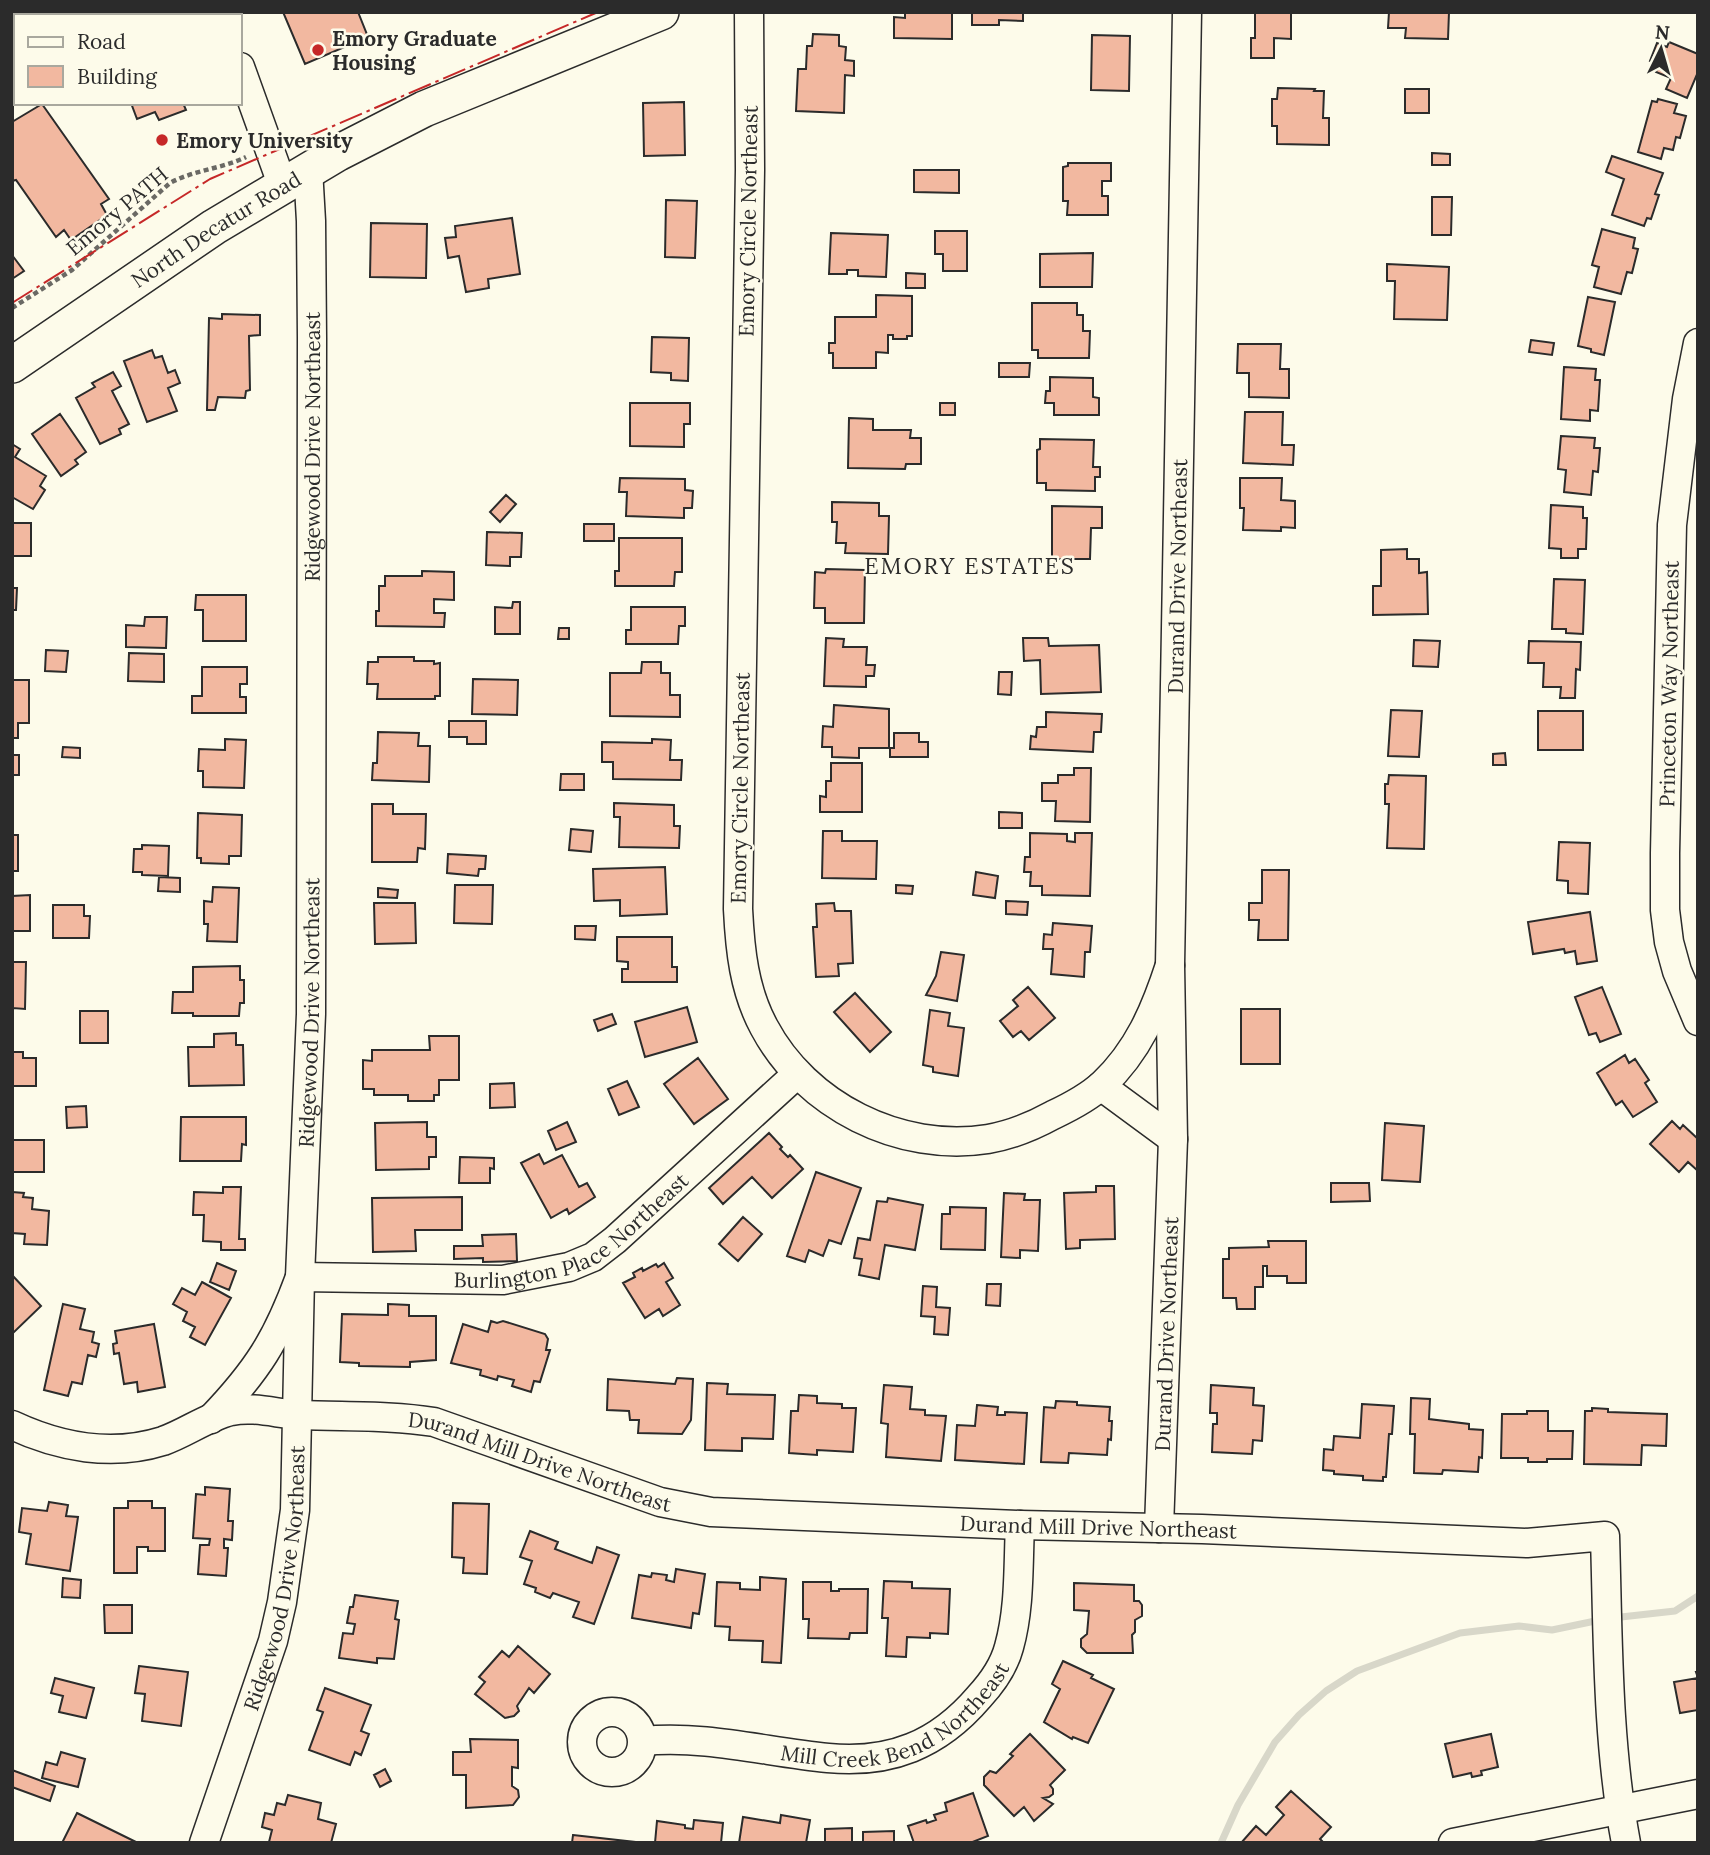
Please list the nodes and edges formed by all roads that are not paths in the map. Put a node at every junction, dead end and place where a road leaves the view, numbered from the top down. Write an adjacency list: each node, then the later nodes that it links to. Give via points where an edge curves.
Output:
1 (661, 12): 5 (main road, North Decatur Road, via 424,109)
2 (749, 12): 10 (street, Emory Circle Northeast, via 739,937 755,1006)
3 (1186, 12): 8 (street, Durand Drive Northeast)
4 (242, 71): 5 (street, Ridgewood Drive Northeast)
5 (295, 176): 7 (main road, North Decatur Road); 13 (street, Ridgewood Drive Northeast, via 312,221 313,351 311,1014)
6 (1698, 343): 9 (street, Princeton Way Northeast, via 1672,525 1665,910 1677,971)
7 (12, 365)
8 (1170, 965): 11 (street, Emory Circle Northeast, via 1145,1031); 12 (street, Durand Drive Northeast)
9 (1698, 1021)
10 (797, 1074): 11 (street, Emory Circle Northeast, via 860,1119 905,1135 947,1140 989,1139 1026,1128 1069,1108); 13 (street, Burlington Place Northeast, via 615,1240 593,1257 569,1267 489,1280)
11 (1101, 1086): 12 (street)
12 (1173, 1139): 18 (street, Durand Drive Northeast)
13 (300, 1277): 14 (street, Ridgewood Drive Northeast); 15 (street, via 270,1346)
14 (297, 1415): 15 (street, Durand Mill Drive Northeast, via 249,1409); 17 (street, Durand Mill Drive Northeast, via 434,1422 660,1502 711,1512); 22 (street, Ridgewood Drive Northeast, via 295,1510 279,1615)
15 (211, 1419): 16 (street, via 162,1441 95,1449 55,1442)
16 (12, 1425)
17 (1020, 1525): 18 (street, Durand Mill Drive Northeast); 19 (street, Mill Creek Bend Northeast, via 1016,1608 1008,1650 994,1679 944,1732 908,1750 869,1759 826,1758 682,1738)
18 (1160, 1528): 21 (street, Durand Mill Drive Northeast, via 1527,1543 1605,1536 1611,1738)
19 (643, 1741)
20 (1698, 1794): 21 (street)
21 (1620, 1810): 23 (street); 24 (street, Durand Mill Drive Northeast)
22 (204, 1843)
23 (1453, 1843)
24 (1626, 1843)

